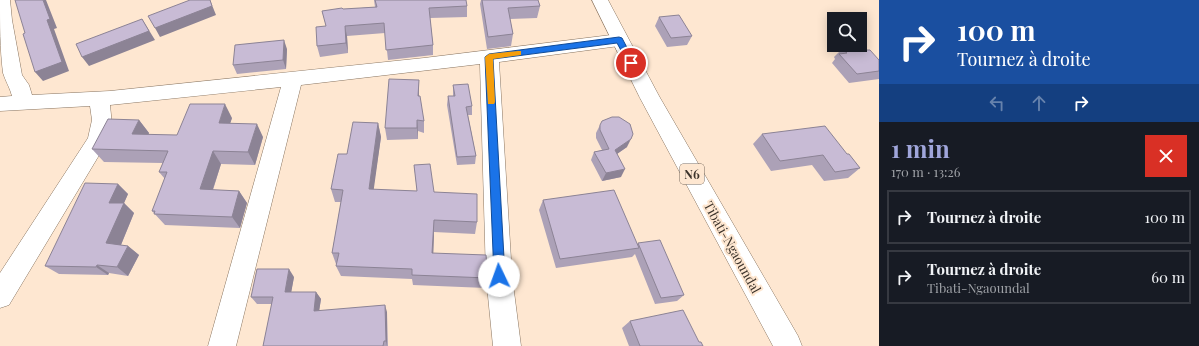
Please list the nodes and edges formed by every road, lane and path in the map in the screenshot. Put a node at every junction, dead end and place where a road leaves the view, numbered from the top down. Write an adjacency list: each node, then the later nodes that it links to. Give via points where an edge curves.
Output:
1 (2, 0): 7 (main road, via 13,75)
2 (600, 0): 3 (main road, Tibati-Ngaoundal / N6)
3 (619, 40): 4 (main road); 12 (main road, Tibati-Ngaoundal / N6)
4 (489, 57): 5 (main road); 11 (main road, via 499,276)
5 (293, 79): 6 (main road); 10 (main road)
6 (98, 99): 7 (main road); 9 (main road, via 103,127 97,141)
7 (24, 102): 8 (main road)
8 (0, 104)
9 (0, 296)
10 (222, 346)
11 (507, 346)
12 (788, 346)

